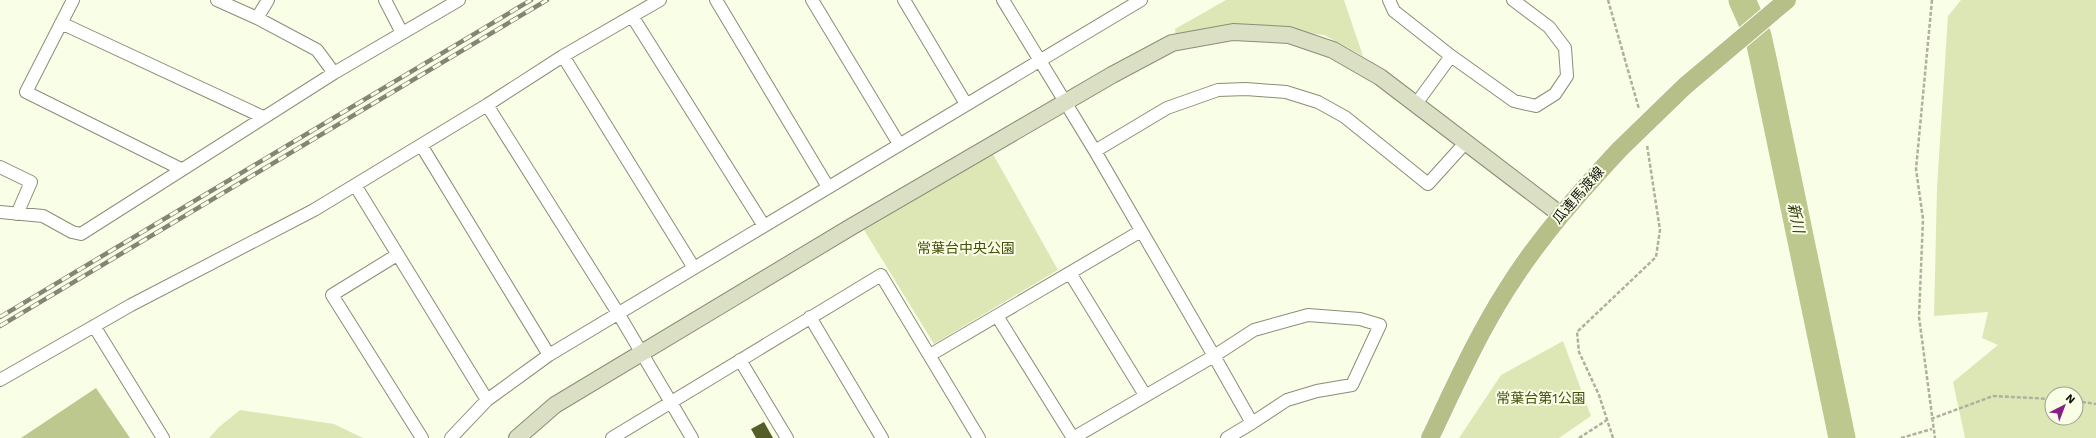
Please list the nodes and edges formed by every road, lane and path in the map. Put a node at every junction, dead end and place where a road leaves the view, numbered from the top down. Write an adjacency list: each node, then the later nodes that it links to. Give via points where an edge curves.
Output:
1 (73, 0): 19 (street)
2 (216, 0): 18 (street)
3 (268, 0): 18 (street)
4 (385, 0): 20 (street)
5 (459, 0): 20 (street)
6 (660, 0): 17 (street)
7 (716, 0): 39 (street)
8 (812, 0): 33 (street)
9 (904, 0): 26 (street)
10 (1003, 0): 23 (street)
11 (1141, 0): 23 (street)
12 (1389, 0): 22 (street, via 1394,10)
13 (1513, 0): 22 (street, via 1549,27 1565,48 1567,76 1555,94 1536,106 1514,101)
14 (1608, 0): 29 (path)
15 (1787, 0): 42 (main road, 瓜連馬渡線, bridge, via 1695,77 1620,149)
16 (1932, 0): 64 (path, via 1916,169 1923,219 1919,317)
17 (632, 16): 21 (street); 43 (street)
18 (257, 18): 24 (street, via 316,50)
19 (61, 23): 30 (street); 37 (street, via 26,92)
20 (402, 33): 24 (street)
21 (563, 56): 28 (street); 46 (street)
22 (1451, 56): 27 (street)
23 (1040, 60): 25 (street); 26 (street)
24 (334, 73): 30 (street)
25 (1066, 103): 27 (street, via 1172,43 1233,32 1289,35 1333,50 1380,77); 35 (street); 52 (street, via 851,227)
26 (966, 104): 33 (street)
27 (1416, 104): 31 (street)
28 (487, 105): 34 (street); 48 (street)
29 (1640, 112)
30 (263, 117): 37 (street)
31 (1466, 142): 35 (street, via 1428,184 1345,117 1318,102 1286,92 1246,89 1218,90 1173,106); 42 (street)
32 (1647, 143): 65 (path, via 1660,230 1656,257 1577,332 1579,352 1599,395)
33 (899, 144): 39 (street)
34 (421, 145): 38 (street); 53 (street)
35 (1095, 151): 44 (street)
36 (0, 167): 41 (street, via 31,182)
37 (181, 169): 41 (street, via 81,234 72,232 43,216)
38 (355, 185): 45 (street); 51 (street, via 314,210)
39 (828, 187): 43 (street)
40 (0, 212): 41 (street)
41 (17, 214)
42 (1561, 214): 79 (main road, 瓜連馬渡線, via 1506,289)
43 (764, 226): 46 (street)
44 (1141, 231): 47 (street); 55 (street)
45 (397, 255): 60 (street); 69 (street, via 332,295)
46 (694, 268): 48 (street)
47 (1070, 272): 49 (street); 58 (street)
48 (618, 313): 52 (street); 53 (street)
49 (997, 316): 54 (street); 77 (street)
50 (810, 317): 54 (street, via 881,275); 56 (street); 75 (street)
51 (94, 326): 57 (street); 68 (street)
52 (641, 353): 61 (street); 71 (street, via 555,405)
53 (548, 355): 60 (street)
54 (930, 355): 76 (street)
55 (1214, 356): 58 (street); 66 (street); 66 (street, via 1254,330 1308,315 1360,319 1380,325 1352,385 1286,400)
56 (740, 360): 61 (street); 74 (street)
57 (0, 380)
58 (1145, 395): 77 (street)
59 (2044, 399): 64 (path, via 1993,396)
60 (487, 400): 70 (street)
61 (670, 402): 72 (street); 73 (street)
62 (2084, 402): 63 (path)
63 (2096, 404)
64 (1931, 419): 67 (path)
65 (1607, 420): 80 (path); 81 (path)
66 (1252, 423): 78 (street)
67 (1932, 429): 82 (path); 83 (path)
68 (163, 438)
69 (422, 438)
70 (452, 438)
71 (517, 438)
72 (612, 438)
73 (692, 438)
74 (787, 438)
75 (882, 438)
76 (979, 438)
77 (1073, 438)
78 (1227, 438)
79 (1430, 438)
80 (1579, 438)
81 (1613, 438)
82 (1901, 438)
83 (1935, 438)

